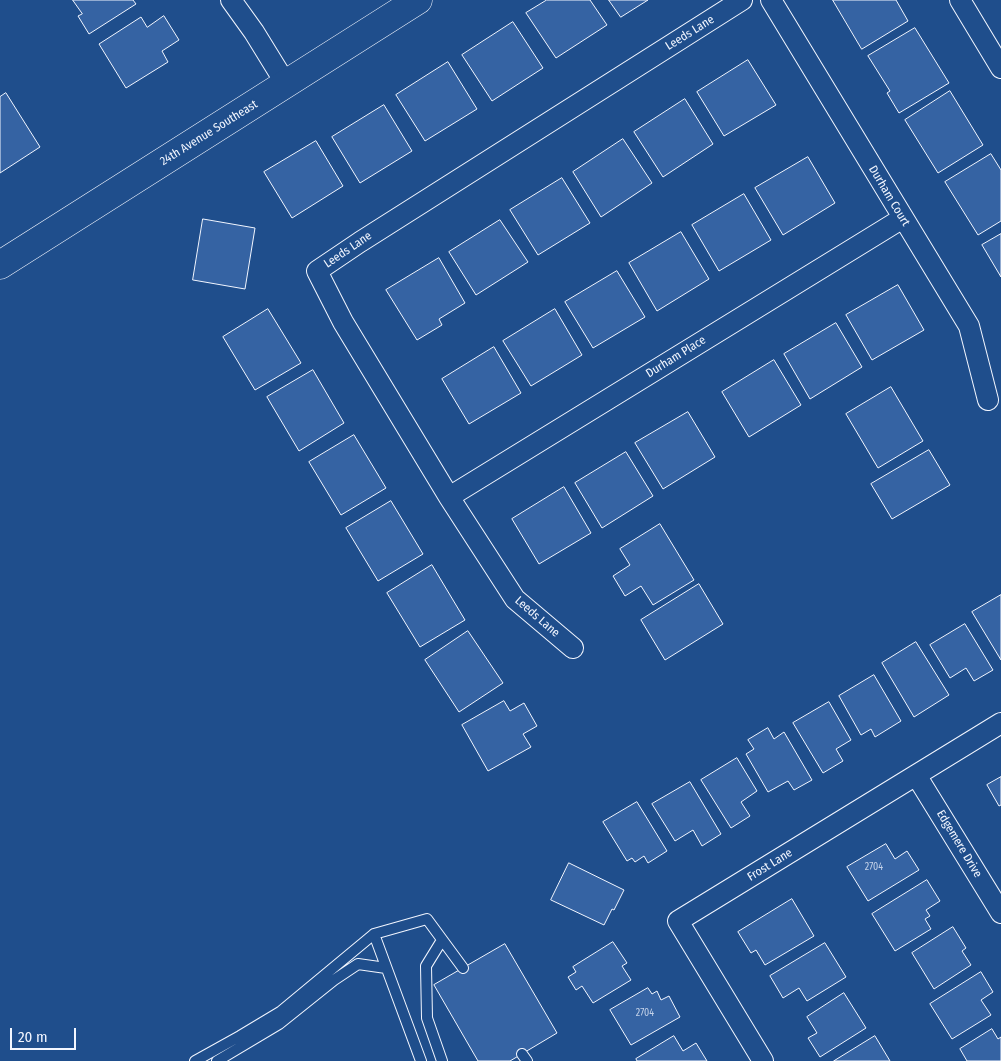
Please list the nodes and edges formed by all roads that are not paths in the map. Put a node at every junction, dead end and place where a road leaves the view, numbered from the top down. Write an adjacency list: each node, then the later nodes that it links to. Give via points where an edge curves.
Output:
1 (231, 0): 7 (street)
2 (418, 0): 7 (street, 24th Avenue Southeast)
3 (742, 0): 11 (street, Leeds Lane, via 317,271 343,322)
4 (771, 0): 8 (street, Durham Court)
5 (960, 0): 6 (street)
6 (1001, 68)
7 (286, 84): 9 (street, 24th Avenue Southeast)
8 (903, 218): 10 (street, Durham Court, via 969,326); 11 (street, Durham Place)
9 (2, 260)
10 (988, 400)
11 (449, 497): 12 (street, Leeds Lane, via 515,599)
12 (573, 648)
13 (1001, 723): 14 (street, Frost Lane)
14 (916, 774): 15 (street, Edgemere Drive); 24 (street, Frost Lane, via 678,921)
15 (1001, 914)
16 (374, 934): 17 (lane, via 427,919); 18 (lane); 20 (lane, via 280,1012)
17 (442, 940): 19 (lane); 23 (lane, via 426,966 426,1018)
18 (386, 968): 21 (lane, via 358,964 279,1024); 22 (lane)
19 (463, 968)
20 (195, 1061)
21 (217, 1061)
22 (422, 1061)
23 (442, 1061)
24 (763, 1061)

